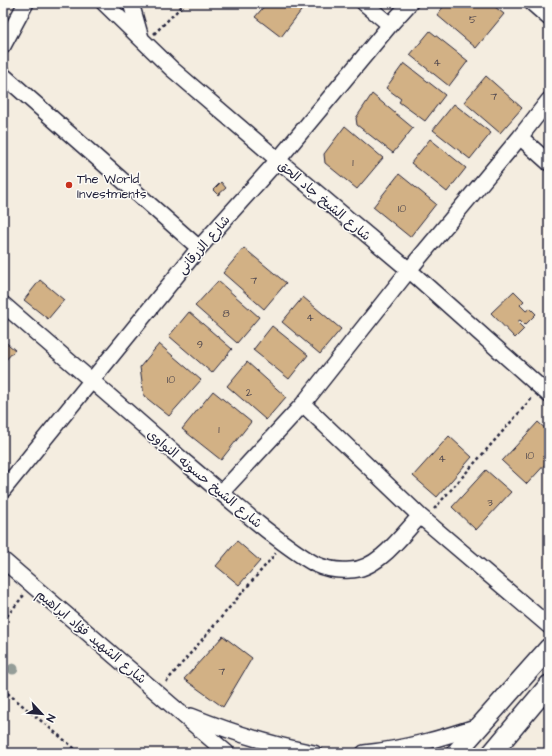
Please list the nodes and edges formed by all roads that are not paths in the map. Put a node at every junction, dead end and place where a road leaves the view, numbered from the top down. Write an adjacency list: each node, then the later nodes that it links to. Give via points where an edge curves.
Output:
1 (26, 3): 10 (street)
2 (104, 3): 9 (street, شارع الشيخ جاد الحق)
3 (131, 3): 9 (street)
4 (364, 3): 8 (street)
5 (410, 3): 8 (street, شارع الزرقانى)
6 (532, 3): 7 (street)
7 (549, 18)
8 (390, 25): 14 (street, شارع الزرقانى)
9 (143, 40): 14 (street, شارع الشيخ جاد الحق, via 172,69)
10 (3, 46)
11 (3, 75): 16 (street)
12 (549, 100): 13 (street)
13 (520, 138): 15 (street); 17 (street)
14 (278, 160): 16 (street, شارع الزرقانى); 17 (street, شارع الشيخ جاد الحق)
15 (549, 162)
16 (199, 248): 19 (street, شارع الزرقانى)
17 (409, 270): 20 (street, شارع الشيخ جاد الحق); 21 (street)
18 (3, 304): 19 (street, شارع الشيخ حسونه النواوى)
19 (92, 380): 22 (street, شارع الزرقانى); 23 (street, شارع الشيخ حسونه النواوى)
20 (545, 392)
21 (303, 404): 23 (street); 24 (street)
22 (3, 490)
23 (221, 493): 24 (street, شارع الشيخ حسونه النواوى, via 284,544 323,568 352,570 364,567 379,558)
24 (422, 518): 26 (street)
25 (3, 560): 29 (street, شارع الشهيد فؤاد ابراهيم)
26 (549, 626)
27 (549, 648): 30 (street)
28 (549, 685): 35 (street)
29 (180, 712): 31 (street, شارع الشهيد فؤاد ابراهيم); 32 (street, شارع الشهيد فؤاد ابراهيم, via 255,740)
30 (481, 725): 33 (street, via 408,747); 34 (street)
31 (227, 753)
32 (314, 753)
33 (364, 753)
34 (456, 753)
35 (492, 753)

